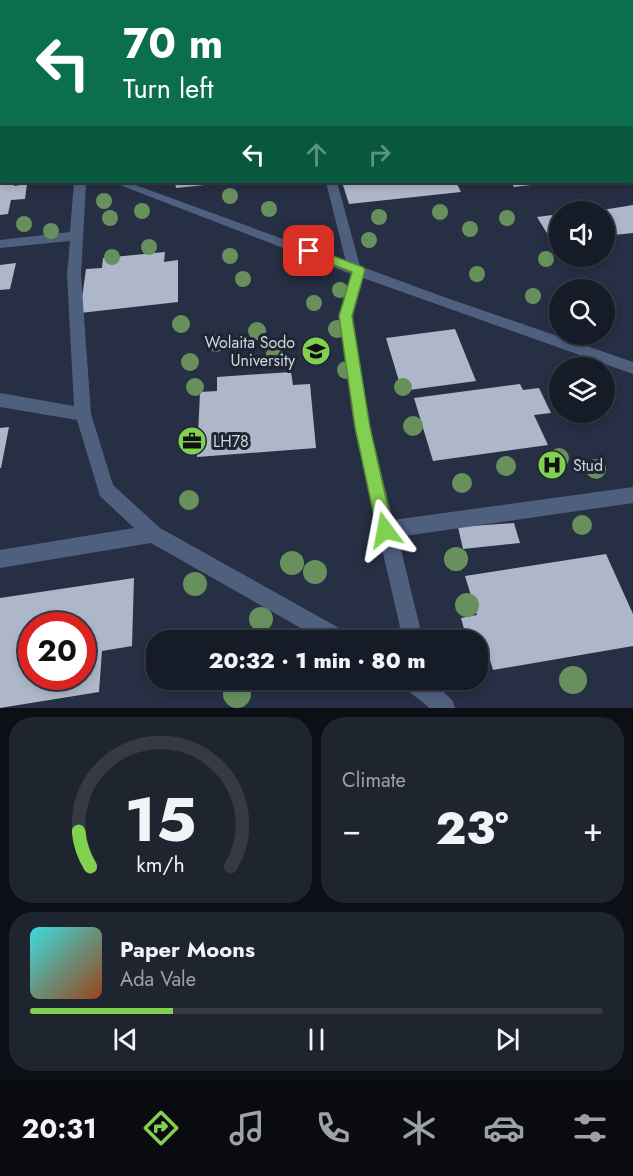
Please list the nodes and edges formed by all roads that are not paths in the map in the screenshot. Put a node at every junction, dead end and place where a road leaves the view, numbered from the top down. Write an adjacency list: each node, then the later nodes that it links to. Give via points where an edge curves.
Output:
1 (80, 183): 4 (lane)
2 (121, 183): 6 (lane)
3 (332, 183): 6 (lane)
4 (76, 236): 5 (lane); 9 (lane, via 74,275)
5 (0, 244)
6 (356, 269): 7 (lane); 11 (lane, via 346,316 362,427)
7 (633, 368)
8 (0, 400): 9 (lane)
9 (82, 414): 12 (lane, via 106,490)
10 (633, 495): 11 (lane)
11 (385, 530): 15 (lane)
12 (153, 534): 13 (lane); 14 (lane)
13 (0, 559)
14 (323, 630)
15 (410, 630)
16 (427, 690): 17 (lane)
17 (444, 708)

